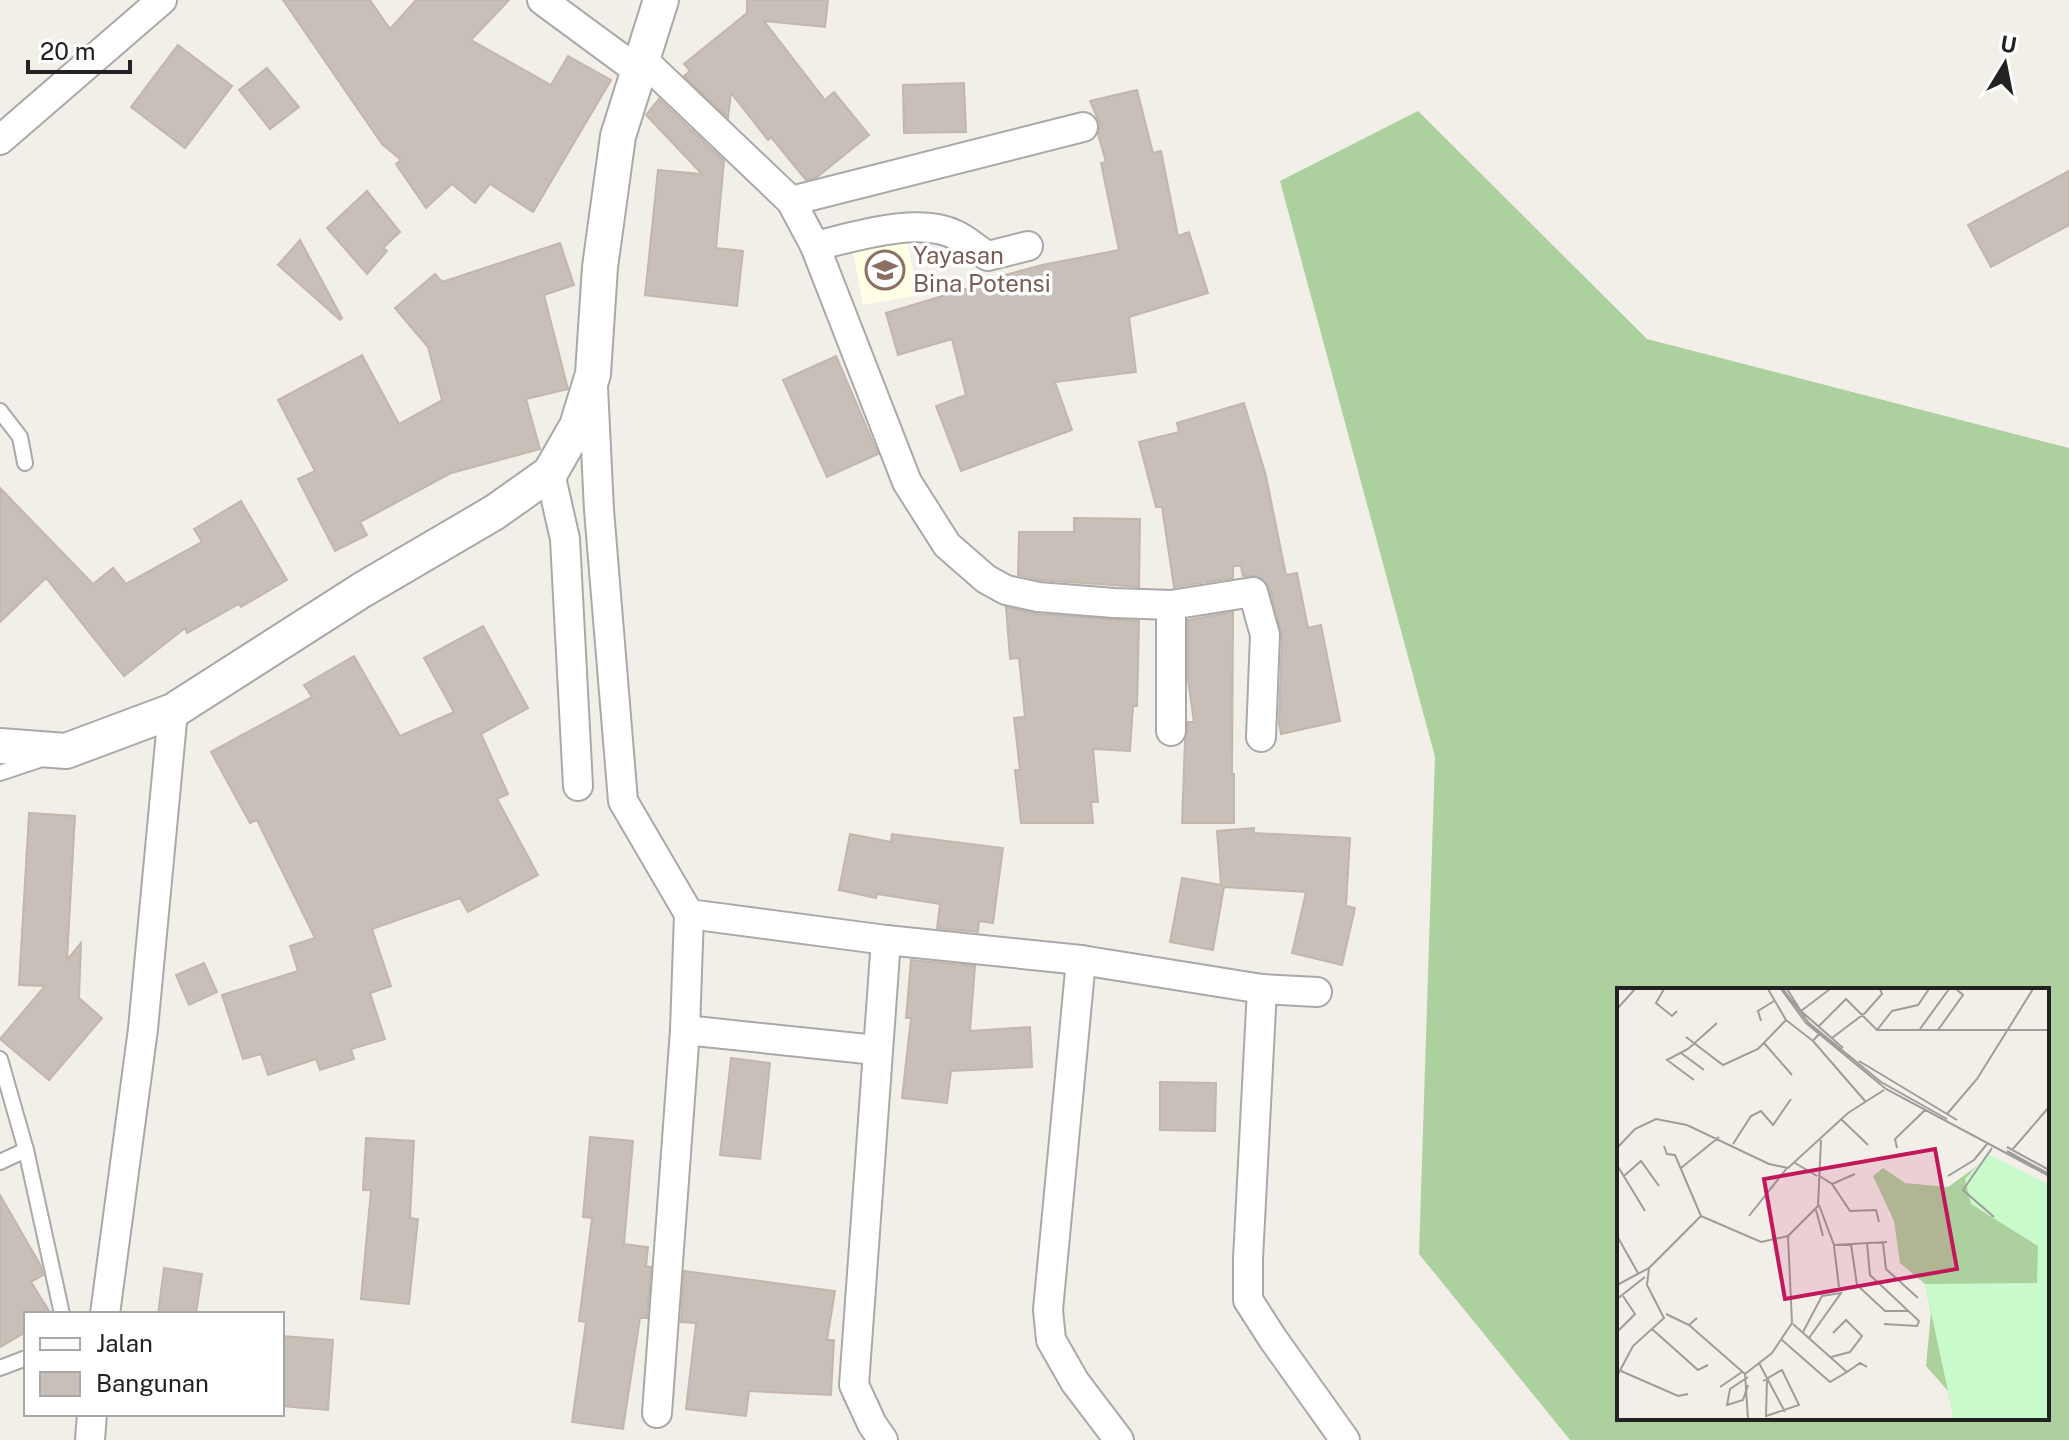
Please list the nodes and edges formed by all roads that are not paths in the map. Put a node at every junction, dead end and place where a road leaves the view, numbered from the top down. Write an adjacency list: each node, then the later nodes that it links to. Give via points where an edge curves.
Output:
1 (162, 0): 5 (street)
2 (542, 0): 4 (street)
3 (661, 0): 4 (street)
4 (639, 64): 7 (street); 10 (street, via 618,136 600,267)
5 (4, 127)
6 (1083, 127): 7 (street)
7 (791, 201): 8 (street)
8 (815, 246): 9 (street, via 898,229 956,234 988,256); 14 (street, via 907,482 947,545 1006,590 1038,597)
9 (1028, 246)
10 (593, 374): 13 (street, via 577,426); 22 (street, via 623,801)
11 (0, 411): 12 (lane, via 20,437)
12 (25, 463)
13 (550, 473): 15 (street); 21 (street, via 565,539)
14 (1171, 605): 16 (street); 17 (street, via 1255,593 1265,635)
15 (173, 711): 19 (street); 33 (street, via 143,1029)
16 (1171, 731)
17 (1261, 737)
18 (0, 746): 19 (street)
19 (66, 751): 20 (lane)
20 (0, 773)
21 (578, 786)
22 (689, 914): 23 (street); 27 (street)
23 (886, 940): 24 (street); 28 (street)
24 (1081, 960): 25 (street); 40 (street, via 1048,1310 1051,1340)
25 (1262, 989): 26 (street); 41 (street, via 1248,1300)
26 (1317, 992)
27 (685, 1030): 28 (street); 36 (street)
28 (876, 1050): 39 (street, via 854,1385)
29 (0, 1059): 30 (lane)
30 (26, 1150): 31 (lane); 32 (lane)
31 (0, 1162)
32 (62, 1312)
33 (105, 1312)
34 (24, 1359): 35 (lane)
35 (0, 1368)
36 (657, 1413)
37 (92, 1416): 38 (street)
38 (90, 1440)
39 (883, 1440)
40 (1119, 1440)
41 (1345, 1440)

